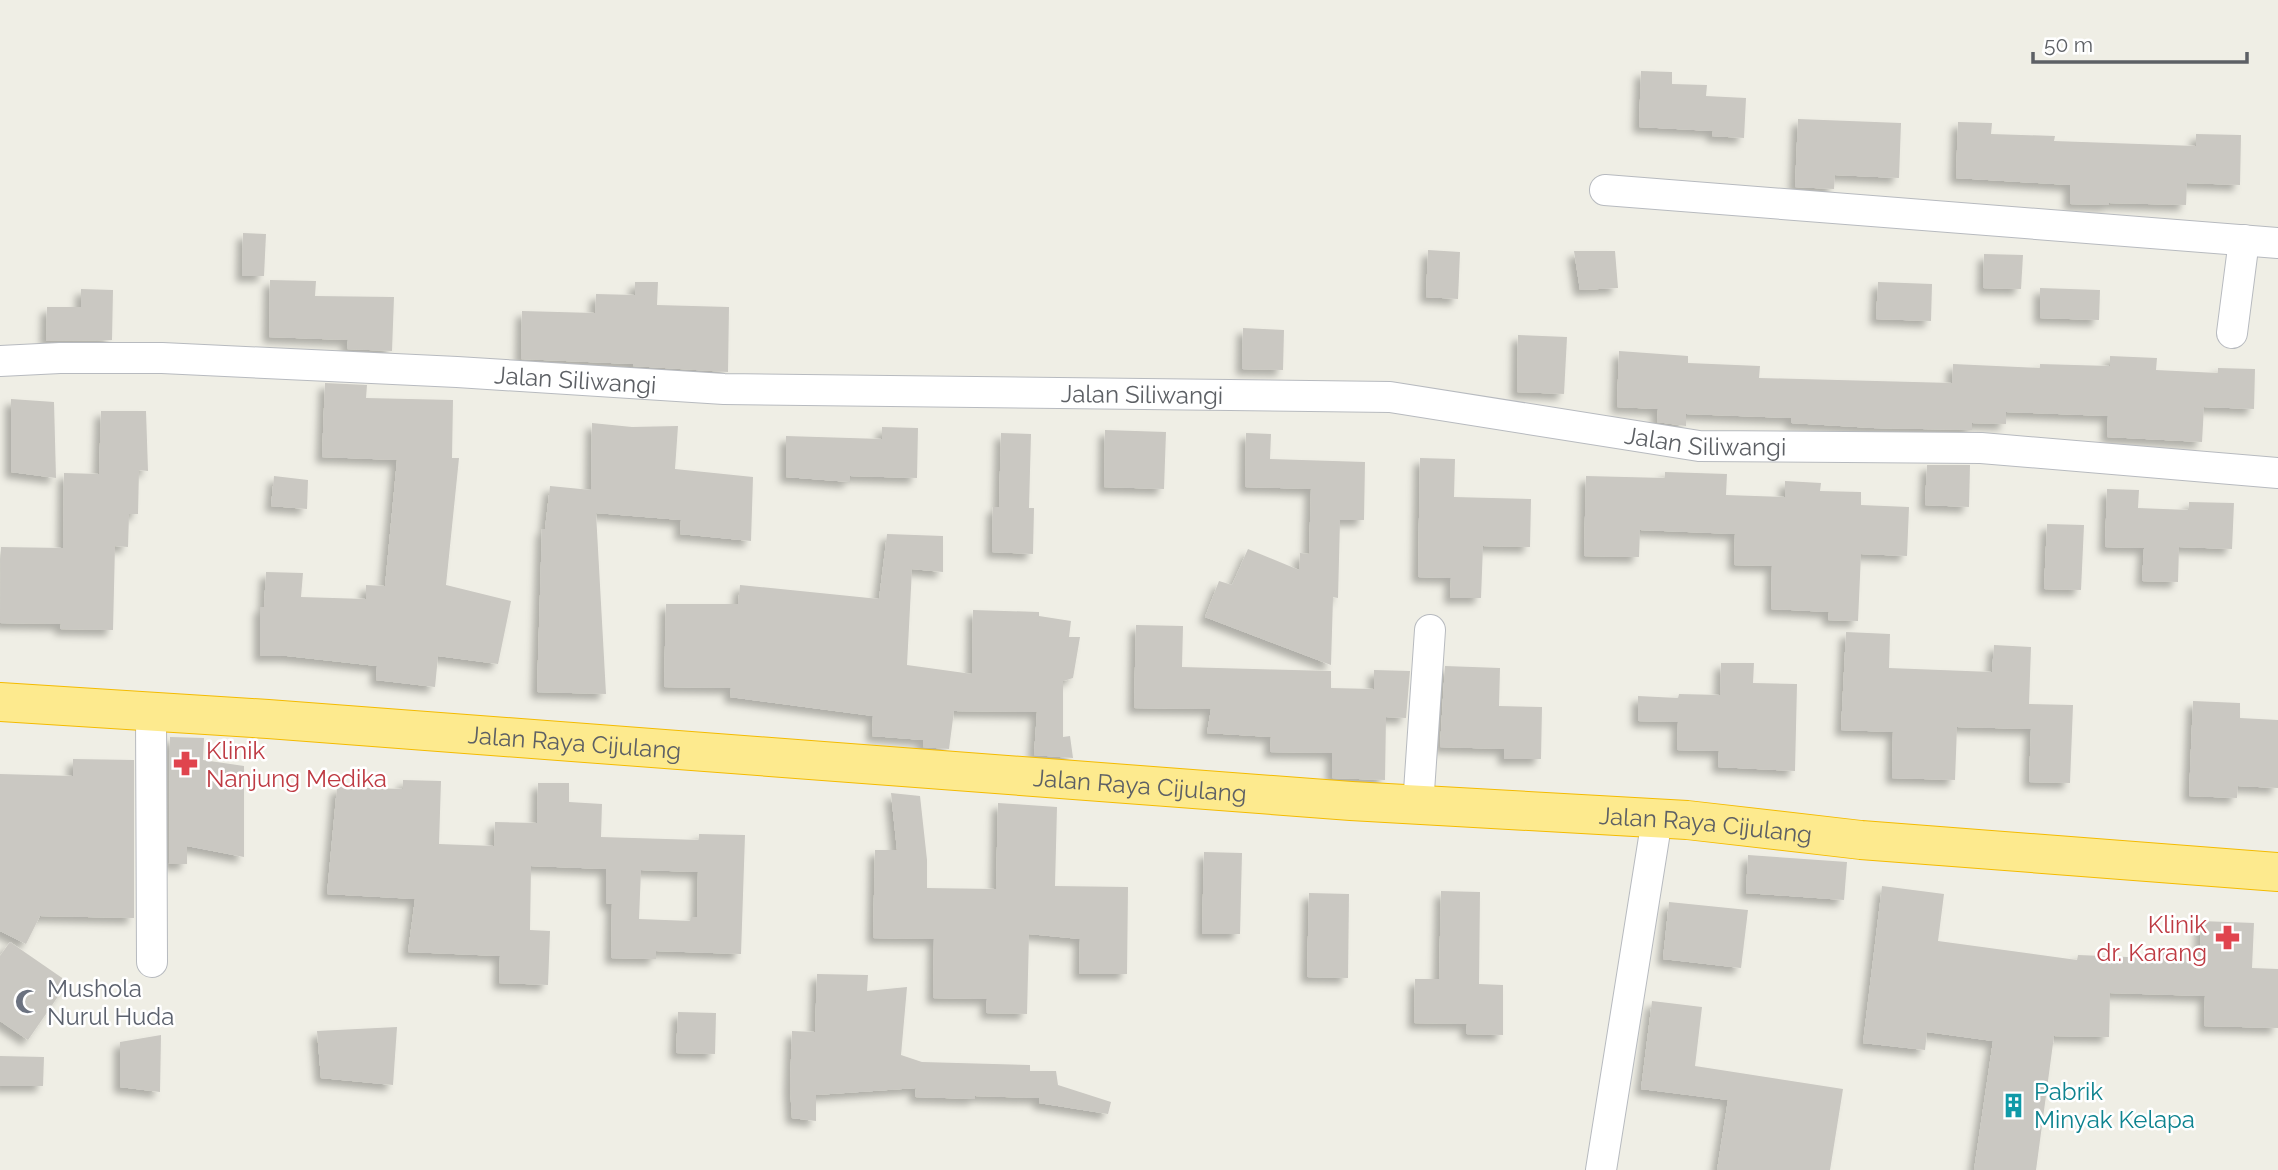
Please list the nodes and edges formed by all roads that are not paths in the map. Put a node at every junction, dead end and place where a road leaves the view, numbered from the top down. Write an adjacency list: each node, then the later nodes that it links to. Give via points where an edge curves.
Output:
1 (1605, 190): 2 (street)
2 (2244, 240): 3 (street); 4 (street)
3 (2278, 243)
4 (2232, 333)
5 (0, 361): 6 (street, Jalan Siliwangi, via 162,358 724,389 1390,397 1699,446 1981,448)
6 (2278, 473)
7 (1430, 630): 10 (street)
8 (0, 702): 9 (highway, Jalan Raya Cijulang)
9 (150, 712): 10 (highway, Jalan Raya Cijulang); 13 (street)
10 (1418, 806): 11 (highway, Jalan Raya Cijulang)
11 (1657, 819): 12 (highway, Jalan Raya Cijulang, via 1875,842); 14 (street)
12 (2278, 873)
13 (152, 962)
14 (1601, 1170)

